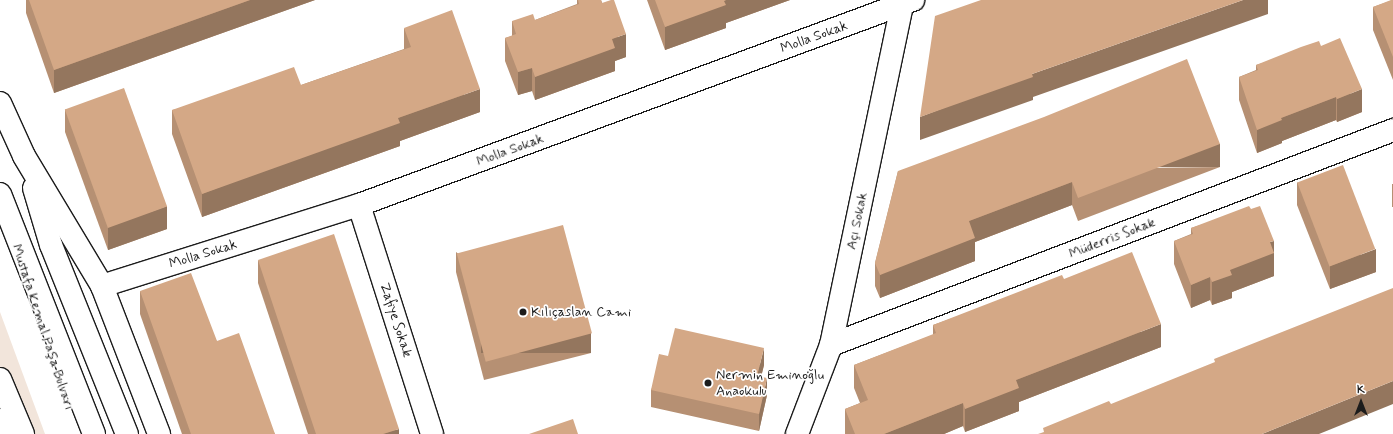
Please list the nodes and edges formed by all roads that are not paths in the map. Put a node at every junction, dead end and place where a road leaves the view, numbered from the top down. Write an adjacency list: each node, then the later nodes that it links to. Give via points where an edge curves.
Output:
1 (907, 2): 7 (main road, Molla Sokak); 9 (main road, Açı Sokak)
2 (0, 103): 4 (main road)
3 (1393, 130): 9 (main road, Müderris Sokak)
4 (24, 156): 8 (main road); 16 (main road, via 51,245)
5 (0, 194): 15 (main road)
6 (0, 197): 14 (main road, Mustafa Kemal Paşa Bulvarı)
7 (359, 205): 8 (main road, Molla Sokak); 18 (main road, Zafiye Sokak)
8 (102, 286): 17 (main road)
9 (831, 345): 19 (main road, Açı Sokak)
10 (0, 379): 13 (main road)
11 (0, 420): 12 (main road)
12 (5, 434)
13 (23, 434)
14 (79, 434)
15 (94, 434)
16 (127, 434)
17 (159, 434)
18 (432, 434)
19 (797, 434)

